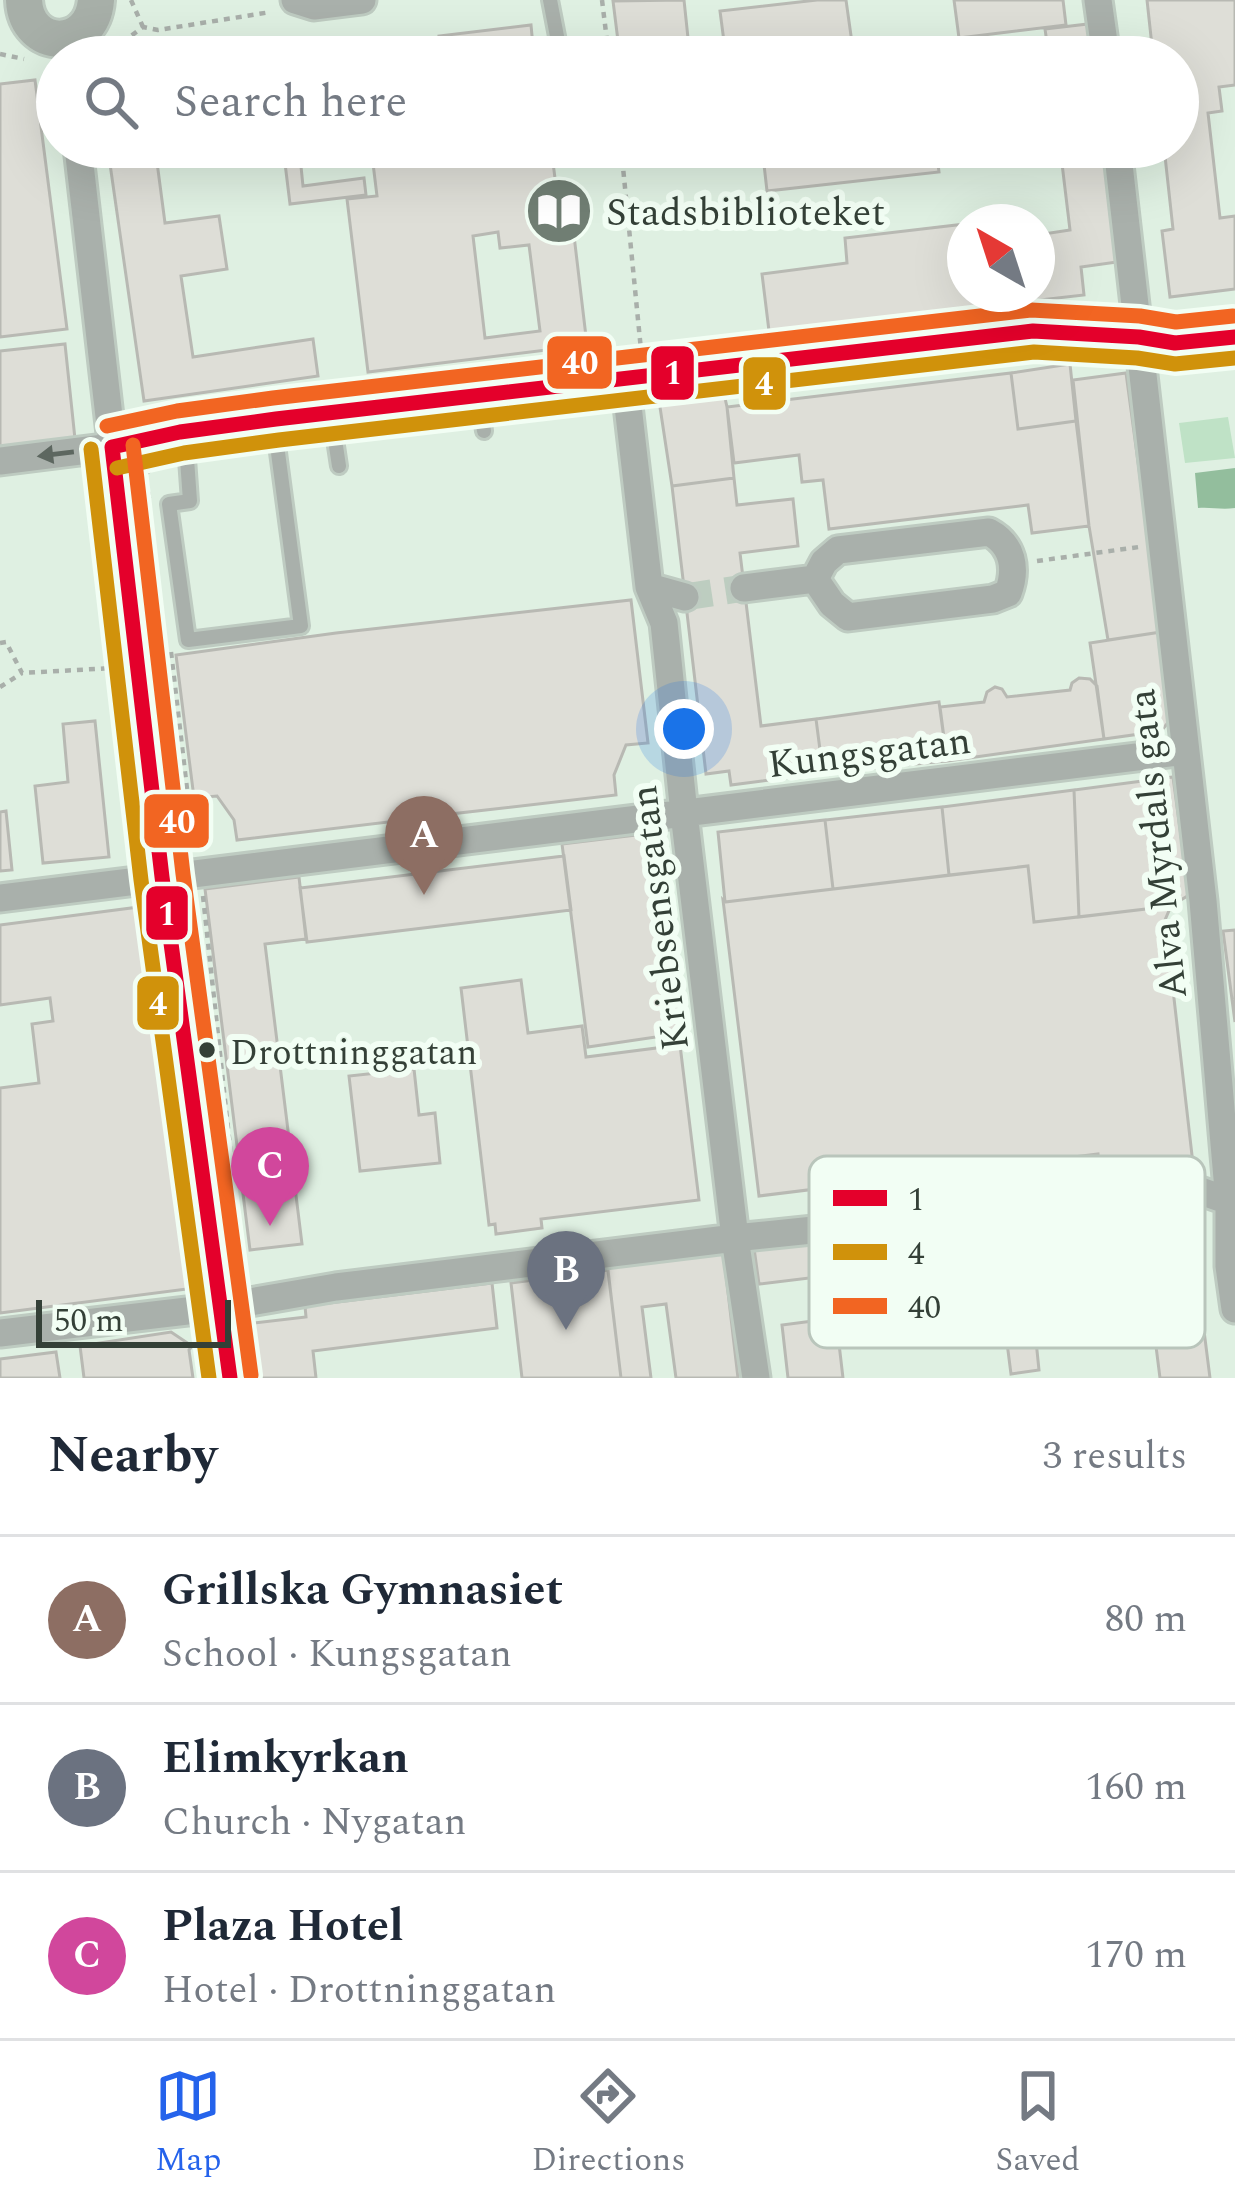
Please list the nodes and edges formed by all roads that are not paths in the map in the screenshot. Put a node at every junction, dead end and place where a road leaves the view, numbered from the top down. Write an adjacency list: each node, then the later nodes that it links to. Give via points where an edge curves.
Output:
1 (362, 0): 4 (street)
2 (550, 0): 7 (lane)
3 (1098, 0): 8 (street)
4 (304, 3)
5 (104, 26): 6 (street)
6 (76, 36)
7 (557, 36)
8 (1103, 36)
9 (80, 168): 19 (street)
10 (1119, 168): 11 (street, Alva Myrdals gata)
11 (1139, 337): 12 (street, via 1175,344); 13 (street, via 1033,331); 30 (street, Alva Myrdals gata)
12 (1235, 337)
13 (634, 379): 14 (street); 23 (street, Kriebsensgatan)
14 (479, 396): 15 (street); 17 (lane)
15 (332, 413): 16 (street); 21 (lane)
16 (276, 419): 18 (street); 18 (lane, via 301,626 188,640 169,504 190,501)
17 (484, 431)
18 (180, 432): 19 (street)
19 (112, 447): 20 (street, one-way to 20); 28 (street)
20 (0, 461)
21 (339, 466)
22 (815, 579): 22 (street, via 848,617 993,599 1008,593 1014,578 1003,539 989,532 838,550); 24 (street)
23 (649, 587): 25 (street); 27 (street, Kriebsensgatan, via 664,622)
24 (744, 588)
25 (685, 597)
26 (1177, 752): 27 (street, Kungsgatan)
27 (684, 813): 28 (street, Kungsgatan); 32 (street, Kriebsensgatan)
28 (162, 878): 29 (street, Kungsgatan); 33 (street)
29 (0, 898)
30 (1232, 1200): 34 (street, Alva Myrdals gata)
31 (809, 1230): 32 (street)
32 (735, 1238): 33 (street); 37 (street, Kriebsensgatan)
33 (221, 1307): 35 (street); 36 (street)
34 (1235, 1309)
35 (0, 1333)
36 (230, 1378)
37 (755, 1378)

